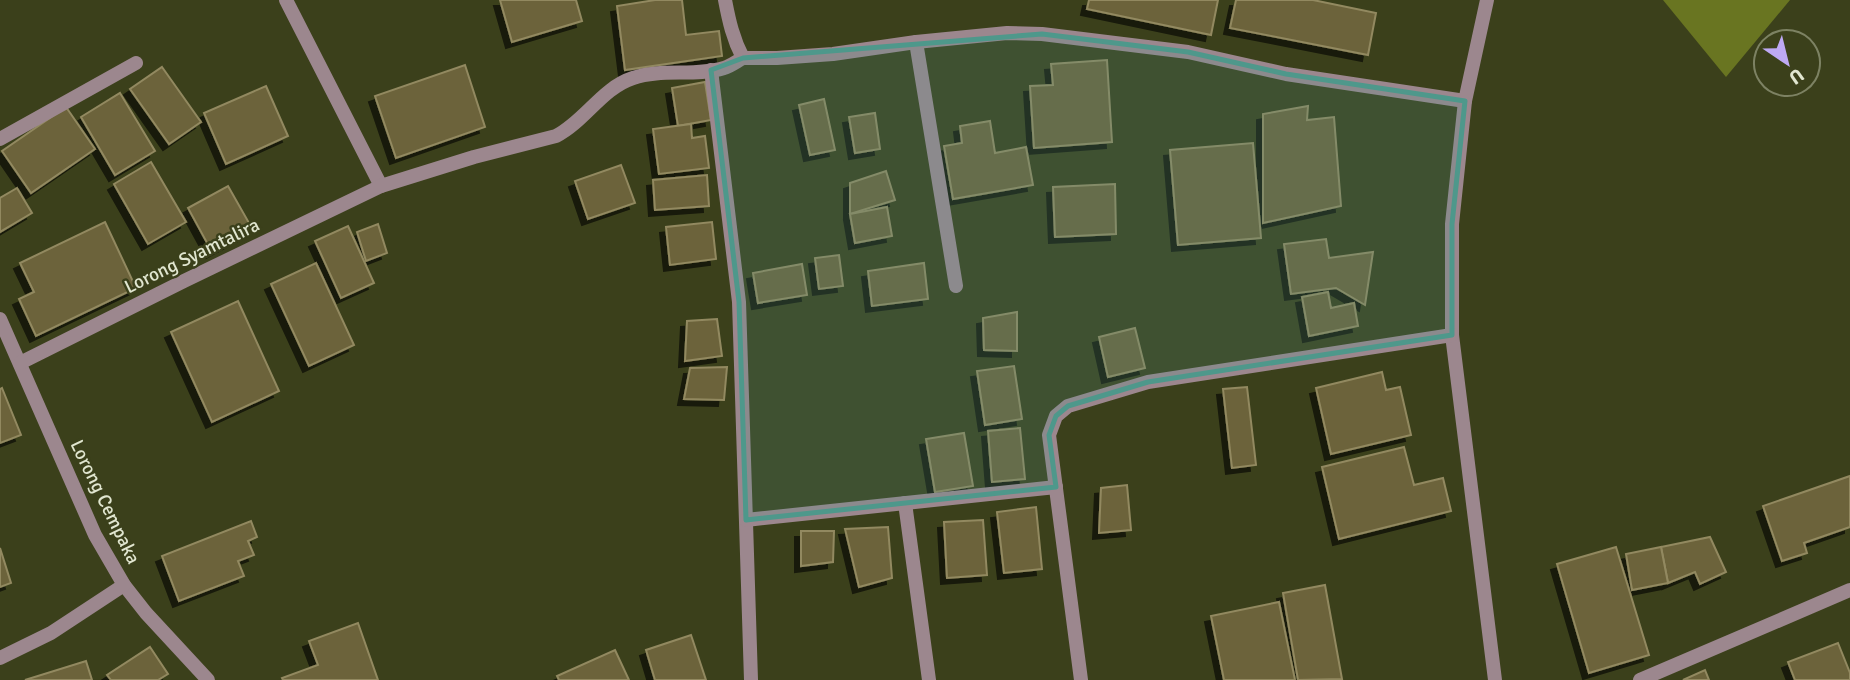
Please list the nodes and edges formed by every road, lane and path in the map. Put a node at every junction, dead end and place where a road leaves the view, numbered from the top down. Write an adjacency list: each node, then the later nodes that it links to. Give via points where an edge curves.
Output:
1 (286, 0): 10 (street)
2 (725, 0): 5 (street)
3 (1487, 0): 8 (street)
4 (916, 42): 5 (street, via 833,54); 8 (street, via 1007,33 1095,39); 11 (street)
5 (743, 58): 7 (street, Lorong Syamtalira)
6 (136, 63): 9 (street)
7 (711, 70): 10 (street, Lorong Syamtalira, via 635,77 611,90 556,136); 17 (street, via 739,302)
8 (1465, 101): 13 (street, via 1452,223)
9 (0, 139)
10 (381, 186): 14 (street, Lorong Syamtalira)
11 (956, 286)
12 (0, 319): 14 (street, Lorong Cempaka)
13 (1452, 335): 15 (street, via 1148,382 1068,406 1056,416 1049,435); 25 (street)
14 (20, 363): 18 (street, Lorong Cempaka, via 95,535)
15 (1056, 487): 16 (street); 24 (street)
16 (905, 503): 17 (street); 23 (street)
17 (746, 520): 22 (street)
18 (124, 585): 20 (street, via 51,633); 21 (street, Lorong Cempaka)
19 (1850, 590): 26 (street)
20 (0, 659)
21 (208, 680)
22 (751, 680)
23 (929, 680)
24 (1081, 680)
25 (1494, 680)
26 (1640, 680)

